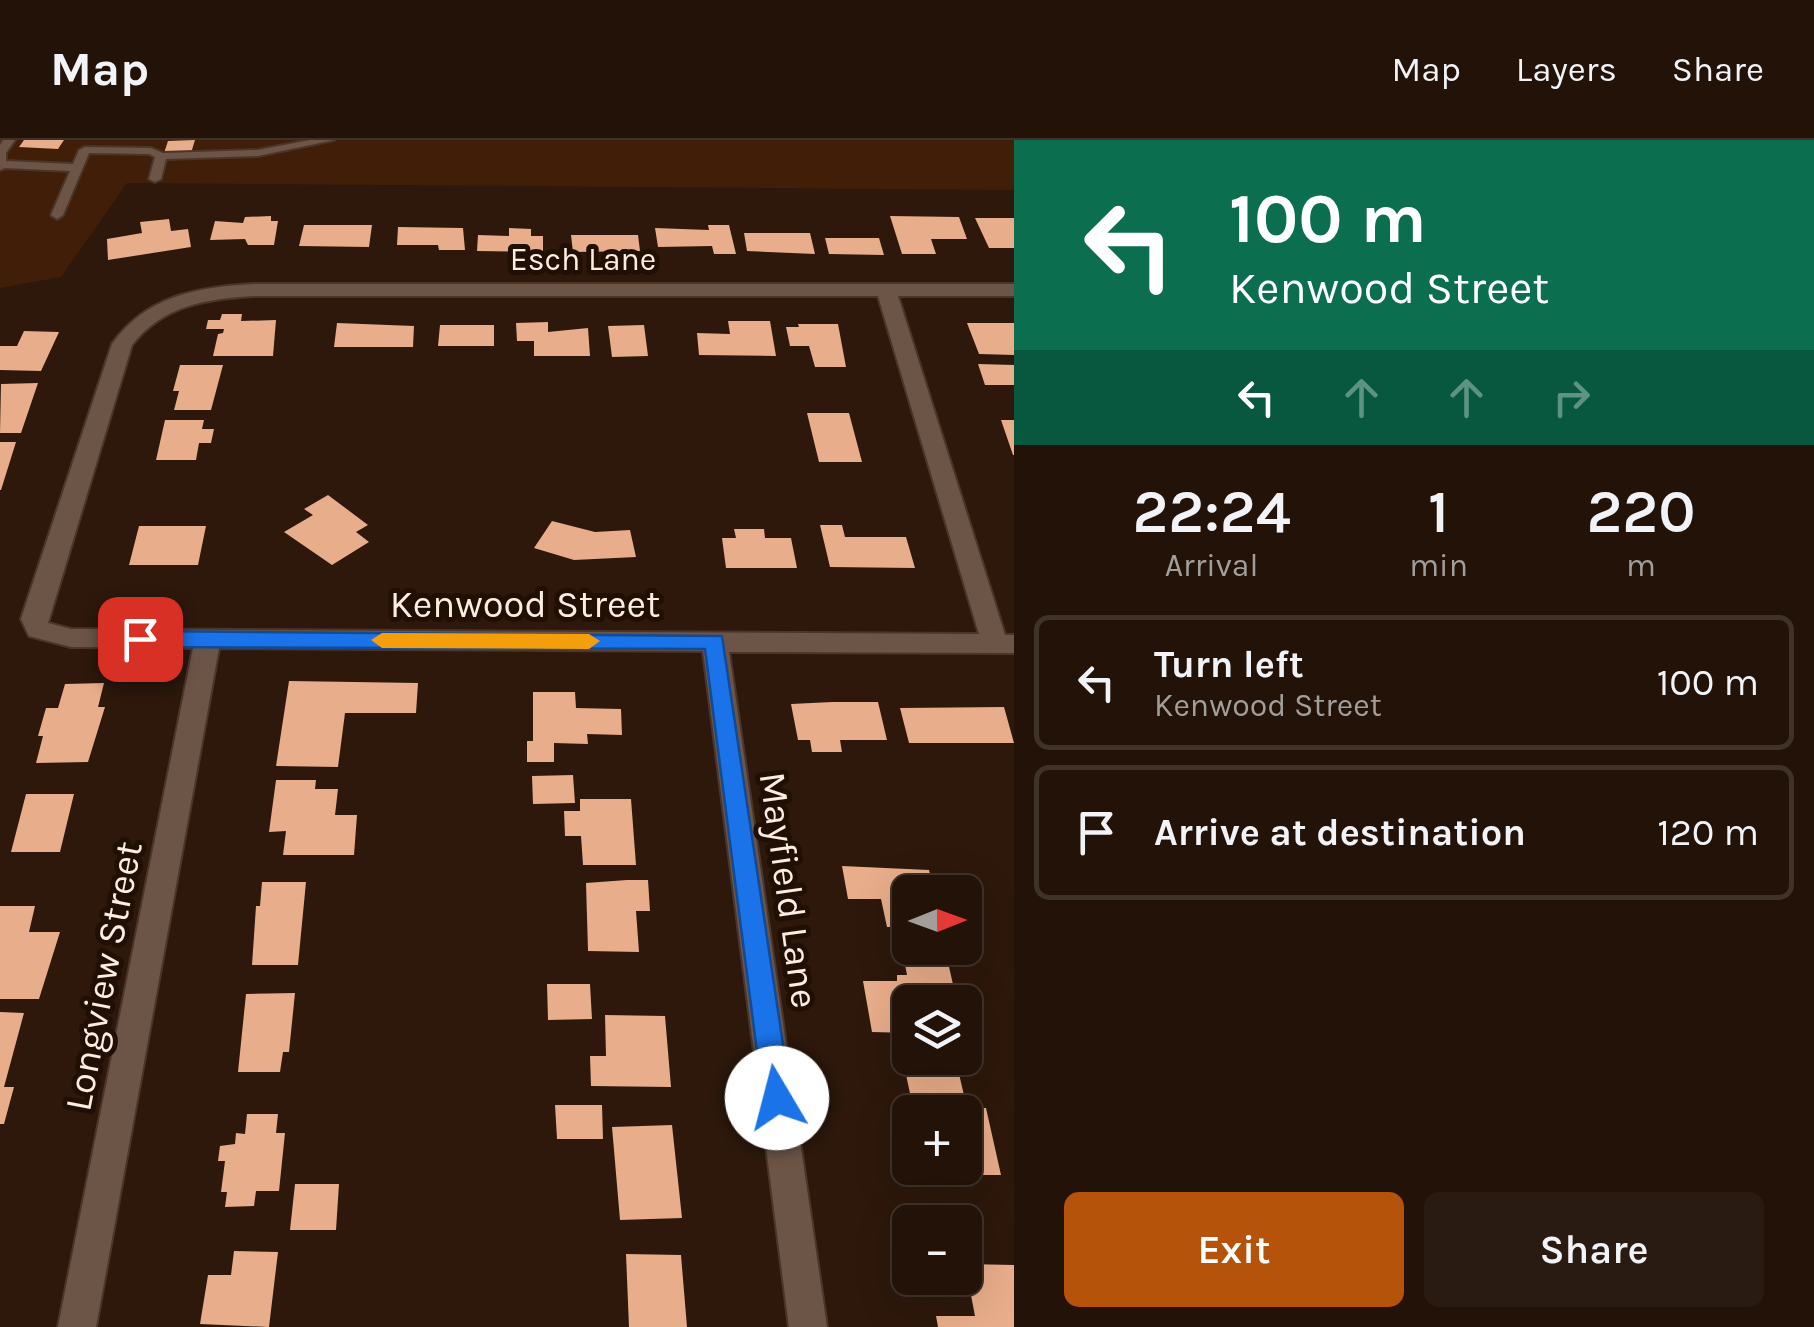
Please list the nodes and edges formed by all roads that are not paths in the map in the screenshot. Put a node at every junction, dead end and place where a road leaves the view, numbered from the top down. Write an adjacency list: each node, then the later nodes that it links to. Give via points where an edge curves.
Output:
1 (9, 140): 5 (lane)
2 (328, 140): 4 (lane, via 258,153)
3 (88, 145): 4 (lane); 6 (lane)
4 (161, 156): 7 (lane)
5 (1, 166): 6 (lane)
6 (78, 168): 8 (lane)
7 (155, 179)
8 (58, 215)
9 (886, 289): 10 (street, Esch Lane); 11 (street, Esch Lane, via 254,290 178,299 139,322 122,344 34,619); 14 (street)
10 (1014, 290)
11 (38, 629): 12 (street, Kenwood Street, via 71,638)
12 (208, 640): 13 (street, Kenwood Street); 15 (street, Longview Street)
13 (715, 642): 14 (street, Kenwood Street); 16 (street, Mayfield Lane)
14 (1004, 644)
15 (77, 1327)
16 (808, 1327)

